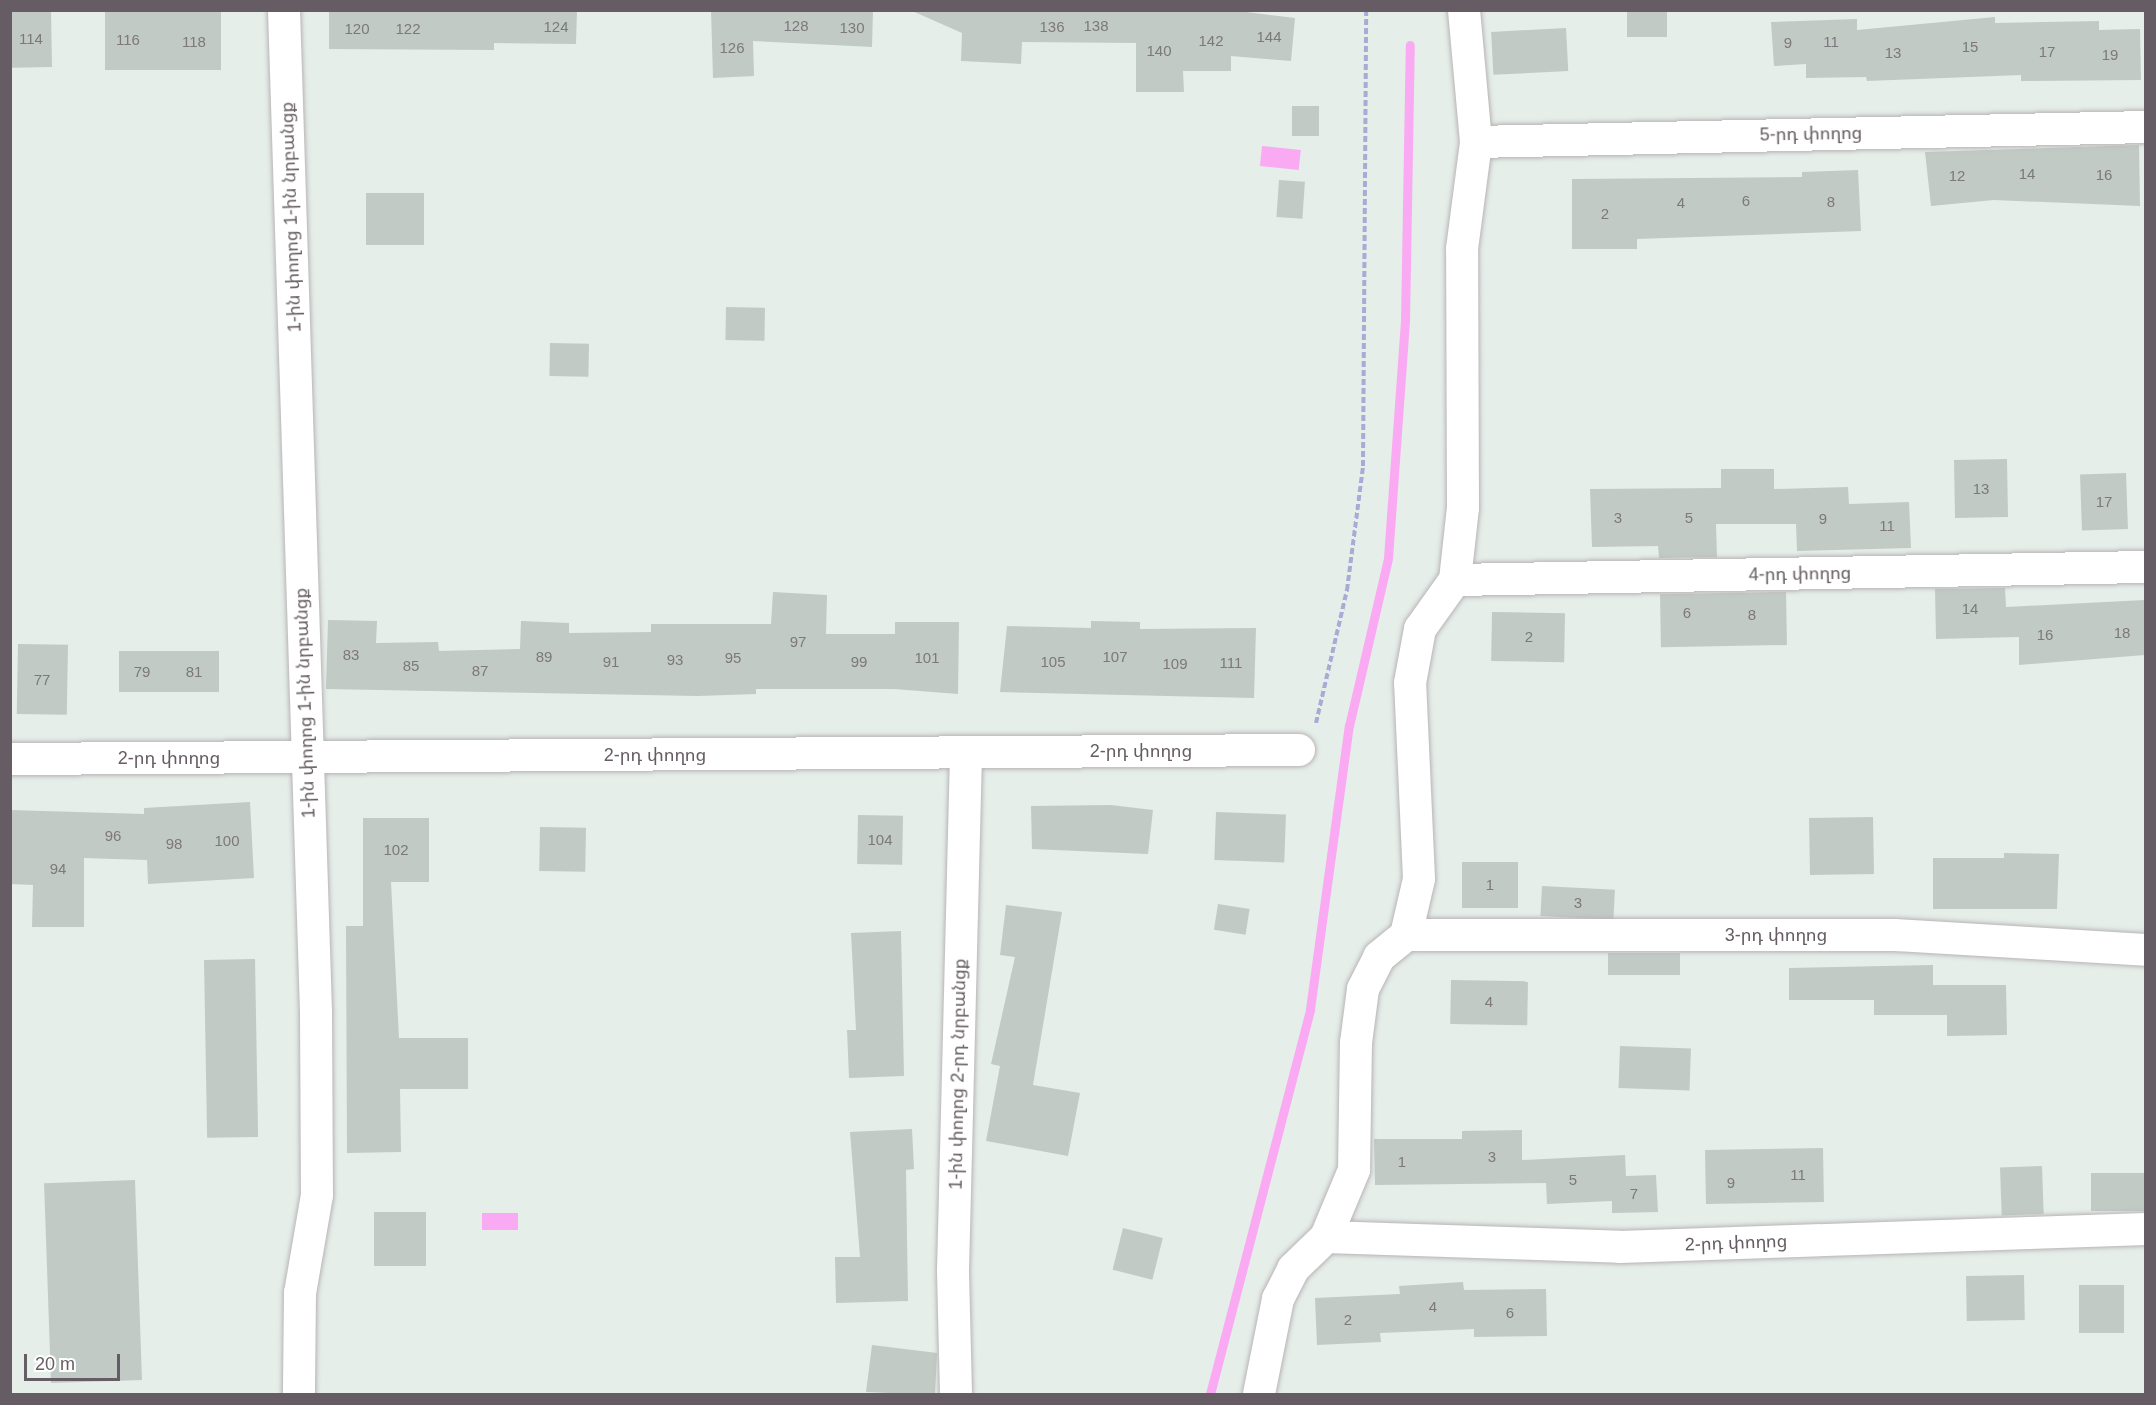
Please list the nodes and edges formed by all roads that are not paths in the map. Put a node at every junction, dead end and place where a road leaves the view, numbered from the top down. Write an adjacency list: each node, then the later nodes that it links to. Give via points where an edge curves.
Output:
1 (284, 10): 9 (street, 1-ին փողոց 1-ին նրբանցք)
2 (1464, 10): 4 (street)
3 (2145, 127): 4 (street, 5-րդ փողոց)
4 (1476, 142): 6 (street, via 1462,249 1463,508)
5 (2145, 567): 6 (street, 4-րդ փողոց)
6 (1455, 580): 11 (street, via 1420,628 1410,683 1419,879)
7 (1299, 750): 8 (street, 2-րդ փողոց)
8 (966, 753): 9 (street, 2-րդ փողոց); 16 (street, 1-ին փողոց 2-րդ նրբանցք, via 953,1271)
9 (307, 757): 10 (street, 2-րդ փողոց); 15 (street, 1-ին փողոց 1-ին նրբանցք, via 317,1195 300,1293)
10 (10, 759)
11 (1406, 935): 12 (street, 3-րդ փողոց, via 1895,935); 14 (street, via 1379,957 1363,989 1356,1043 1354,1170)
12 (2145, 950)
13 (2145, 1229): 14 (street, 2-րդ փողոց, via 1620,1247)
14 (1326, 1237): 17 (street, via 1293,1269 1278,1299)
15 (299, 1395)
16 (957, 1395)
17 (1259, 1395)

